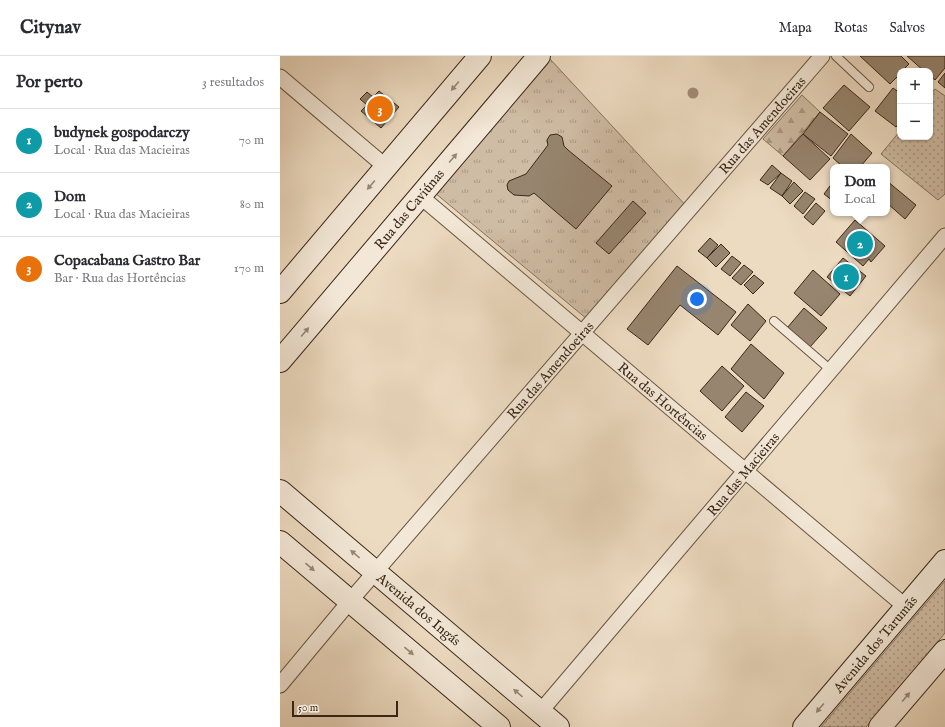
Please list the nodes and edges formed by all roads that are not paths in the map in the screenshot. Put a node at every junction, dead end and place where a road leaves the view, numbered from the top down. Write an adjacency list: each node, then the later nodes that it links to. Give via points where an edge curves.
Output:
1 (480, 56): 7 (street, one-way to 7)
2 (539, 56): 8 (street, Rua das Caviúnas, one-way to 2)
3 (822, 56): 12 (street, Rua das Amendoeiras)
4 (836, 56): 6 (lane)
5 (280, 77): 7 (street)
6 (868, 87)
7 (386, 167): 10 (street, one-way to 10)
8 (420, 196): 12 (street, Rua das Hortências); 13 (street, Rua das Caviúnas, one-way to 8)
9 (945, 236): 14 (street, Rua das Macieiras)
10 (280, 292)
11 (774, 321): 14 (lane)
12 (582, 333): 15 (street, Rua das Hortências); 19 (street, Rua das Amendoeiras)
13 (280, 361)
14 (832, 371): 15 (street, Rua das Macieiras)
15 (746, 471): 21 (street, Rua das Hortências); 24 (street, Rua das Macieiras)
16 (280, 491): 19 (street, Avenida dos Ingás, one-way to 16)
17 (280, 542): 20 (street, one-way to 20)
18 (945, 561): 21 (street, Avenida dos Tarumãs)
19 (376, 572): 20 (street, Rua das Amendoeiras); 24 (street, Avenida dos Ingás, one-way to 19)
20 (350, 601): 23 (street, Rua das Amendoeiras); 25 (street, one-way to 25)
21 (906, 607): 27 (street, Avenida dos Tarumãs, one-way to 27)
22 (945, 651): 28 (street, one-way to 22)
23 (280, 685)
24 (540, 712): 26 (street, Avenida dos Ingás)
25 (499, 727)
26 (558, 727)
27 (804, 727)
28 (880, 727)

